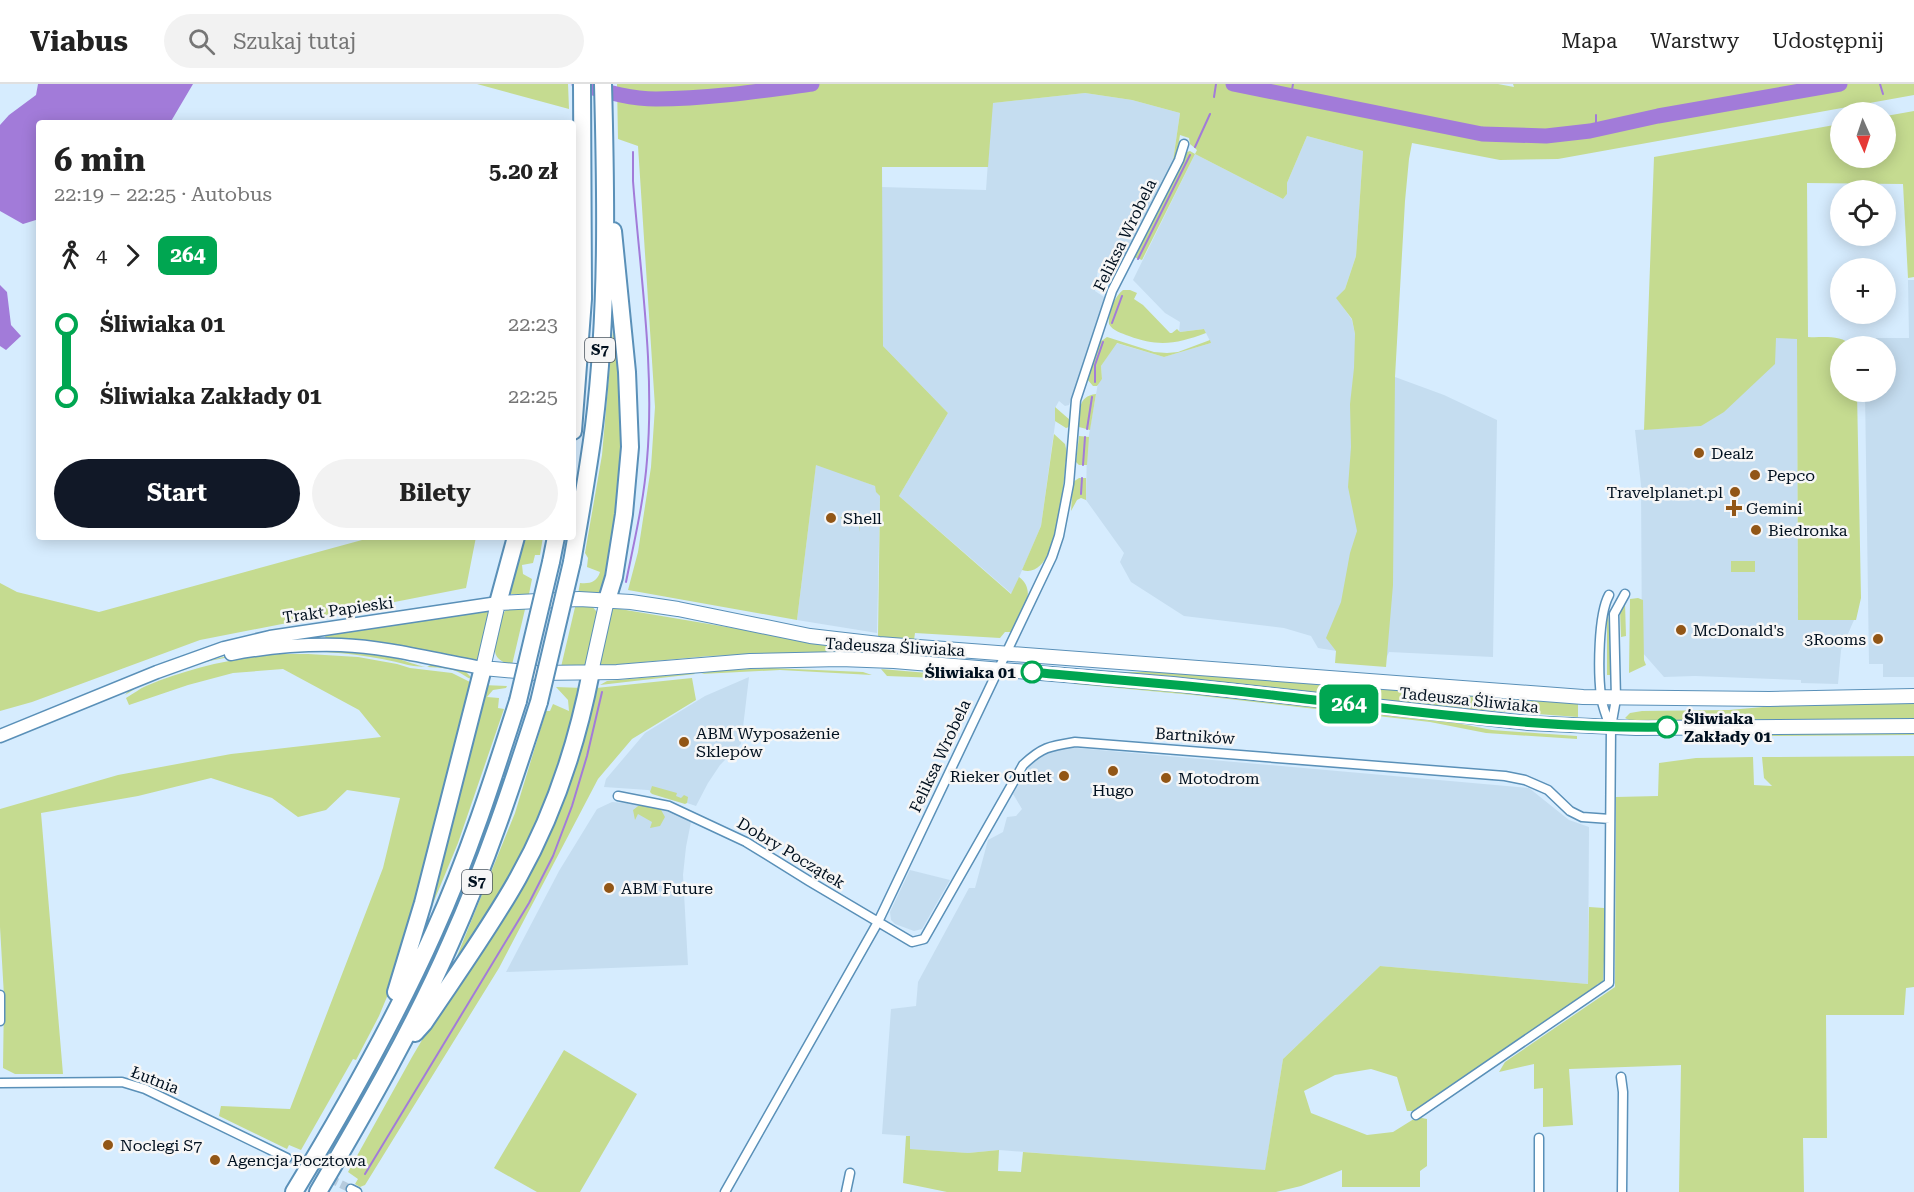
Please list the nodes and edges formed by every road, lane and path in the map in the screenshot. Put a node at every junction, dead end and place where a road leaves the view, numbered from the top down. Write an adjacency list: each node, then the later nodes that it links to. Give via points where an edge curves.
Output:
1 (582, 84): 5 (highway, S7)
2 (603, 84): 3 (highway, S7)
3 (604, 137): 12 (highway, via 630,426 627,493); 31 (highway, S7, bridge, via 604,287 598,386 572,562 539,702 500,821 451,943)
4 (1184, 144): 14 (street, Feliksa Wrobela, via 1112,291 1076,400 1069,484 1059,536)
5 (584, 188): 6 (highway); 7 (highway, S7, via 583,299)
6 (576, 259)
7 (576, 391)
8 (515, 540): 13 (highway)
9 (555, 540): 30 (highway, S7, bridge, via 518,701 495,772 434,932)
10 (1625, 594): 21 (street, via 1614,614)
11 (1609, 595): 20 (street, via 1601,623)
12 (608, 600): 13 (main road, Tadeusza Śliwiaka); 14 (main road, Tadeusza Śliwiaka, via 678,609 810,636); 18 (main road)
13 (498, 603): 15 (street, Trakt Papieski, via 270,637); 16 (main road)
14 (1006, 654): 17 (street, Feliksa Wrobela); 20 (main road, Tadeusza Śliwiaka)
15 (185, 662): 16 (street, Trakt Papieski, via 272,648 341,645); 24 (street, Trakt Papieski)
16 (483, 668): 18 (main road, Tadeusza Śliwiaka); 30 (highway, via 423,903)
17 (998, 670): 18 (main road, Tadeusza Śliwiaka, via 831,659); 23 (main road, Tadeusza Śliwiaka, via 1182,685 1500,721); 27 (street, Feliksa Wrobela)
18 (591, 672): 31 (highway, via 562,781 540,835 518,878 424,1023)
19 (1914, 696): 21 (main road, Tadeusza Śliwiaka)
20 (1600, 698): 21 (main road, Tadeusza Śliwiaka); 23 (street)
21 (1616, 699): 23 (street)
22 (1914, 726): 23 (main road, Tadeusza Śliwiaka)
23 (1611, 727): 26 (street)
24 (0, 736)
25 (618, 796): 27 (street, Dobry Początek, via 669,806 698,818 767,853)
26 (1610, 819): 27 (street, Bartników, via 1581,818 1548,790 1505,776 1075,742 1036,752 1023,765 924,939 912,942); 34 (street, via 1609,982)
27 (878, 922): 40 (street, Feliksa Wrobela)
28 (0, 995): 29 (street)
29 (0, 1021)
30 (380, 1044): 38 (highway, S7)
31 (397, 1054): 39 (highway, S7)
32 (1621, 1077): 43 (street)
33 (0, 1083): 36 (street, Łutnia, via 122,1082 145,1089)
34 (1416, 1115)
35 (1539, 1138): 42 (street)
36 (287, 1158)
37 (850, 1173): 41 (street)
38 (294, 1192)
39 (318, 1192)
40 (725, 1192)
41 (846, 1192)
42 (1539, 1192)
43 (1622, 1192)

